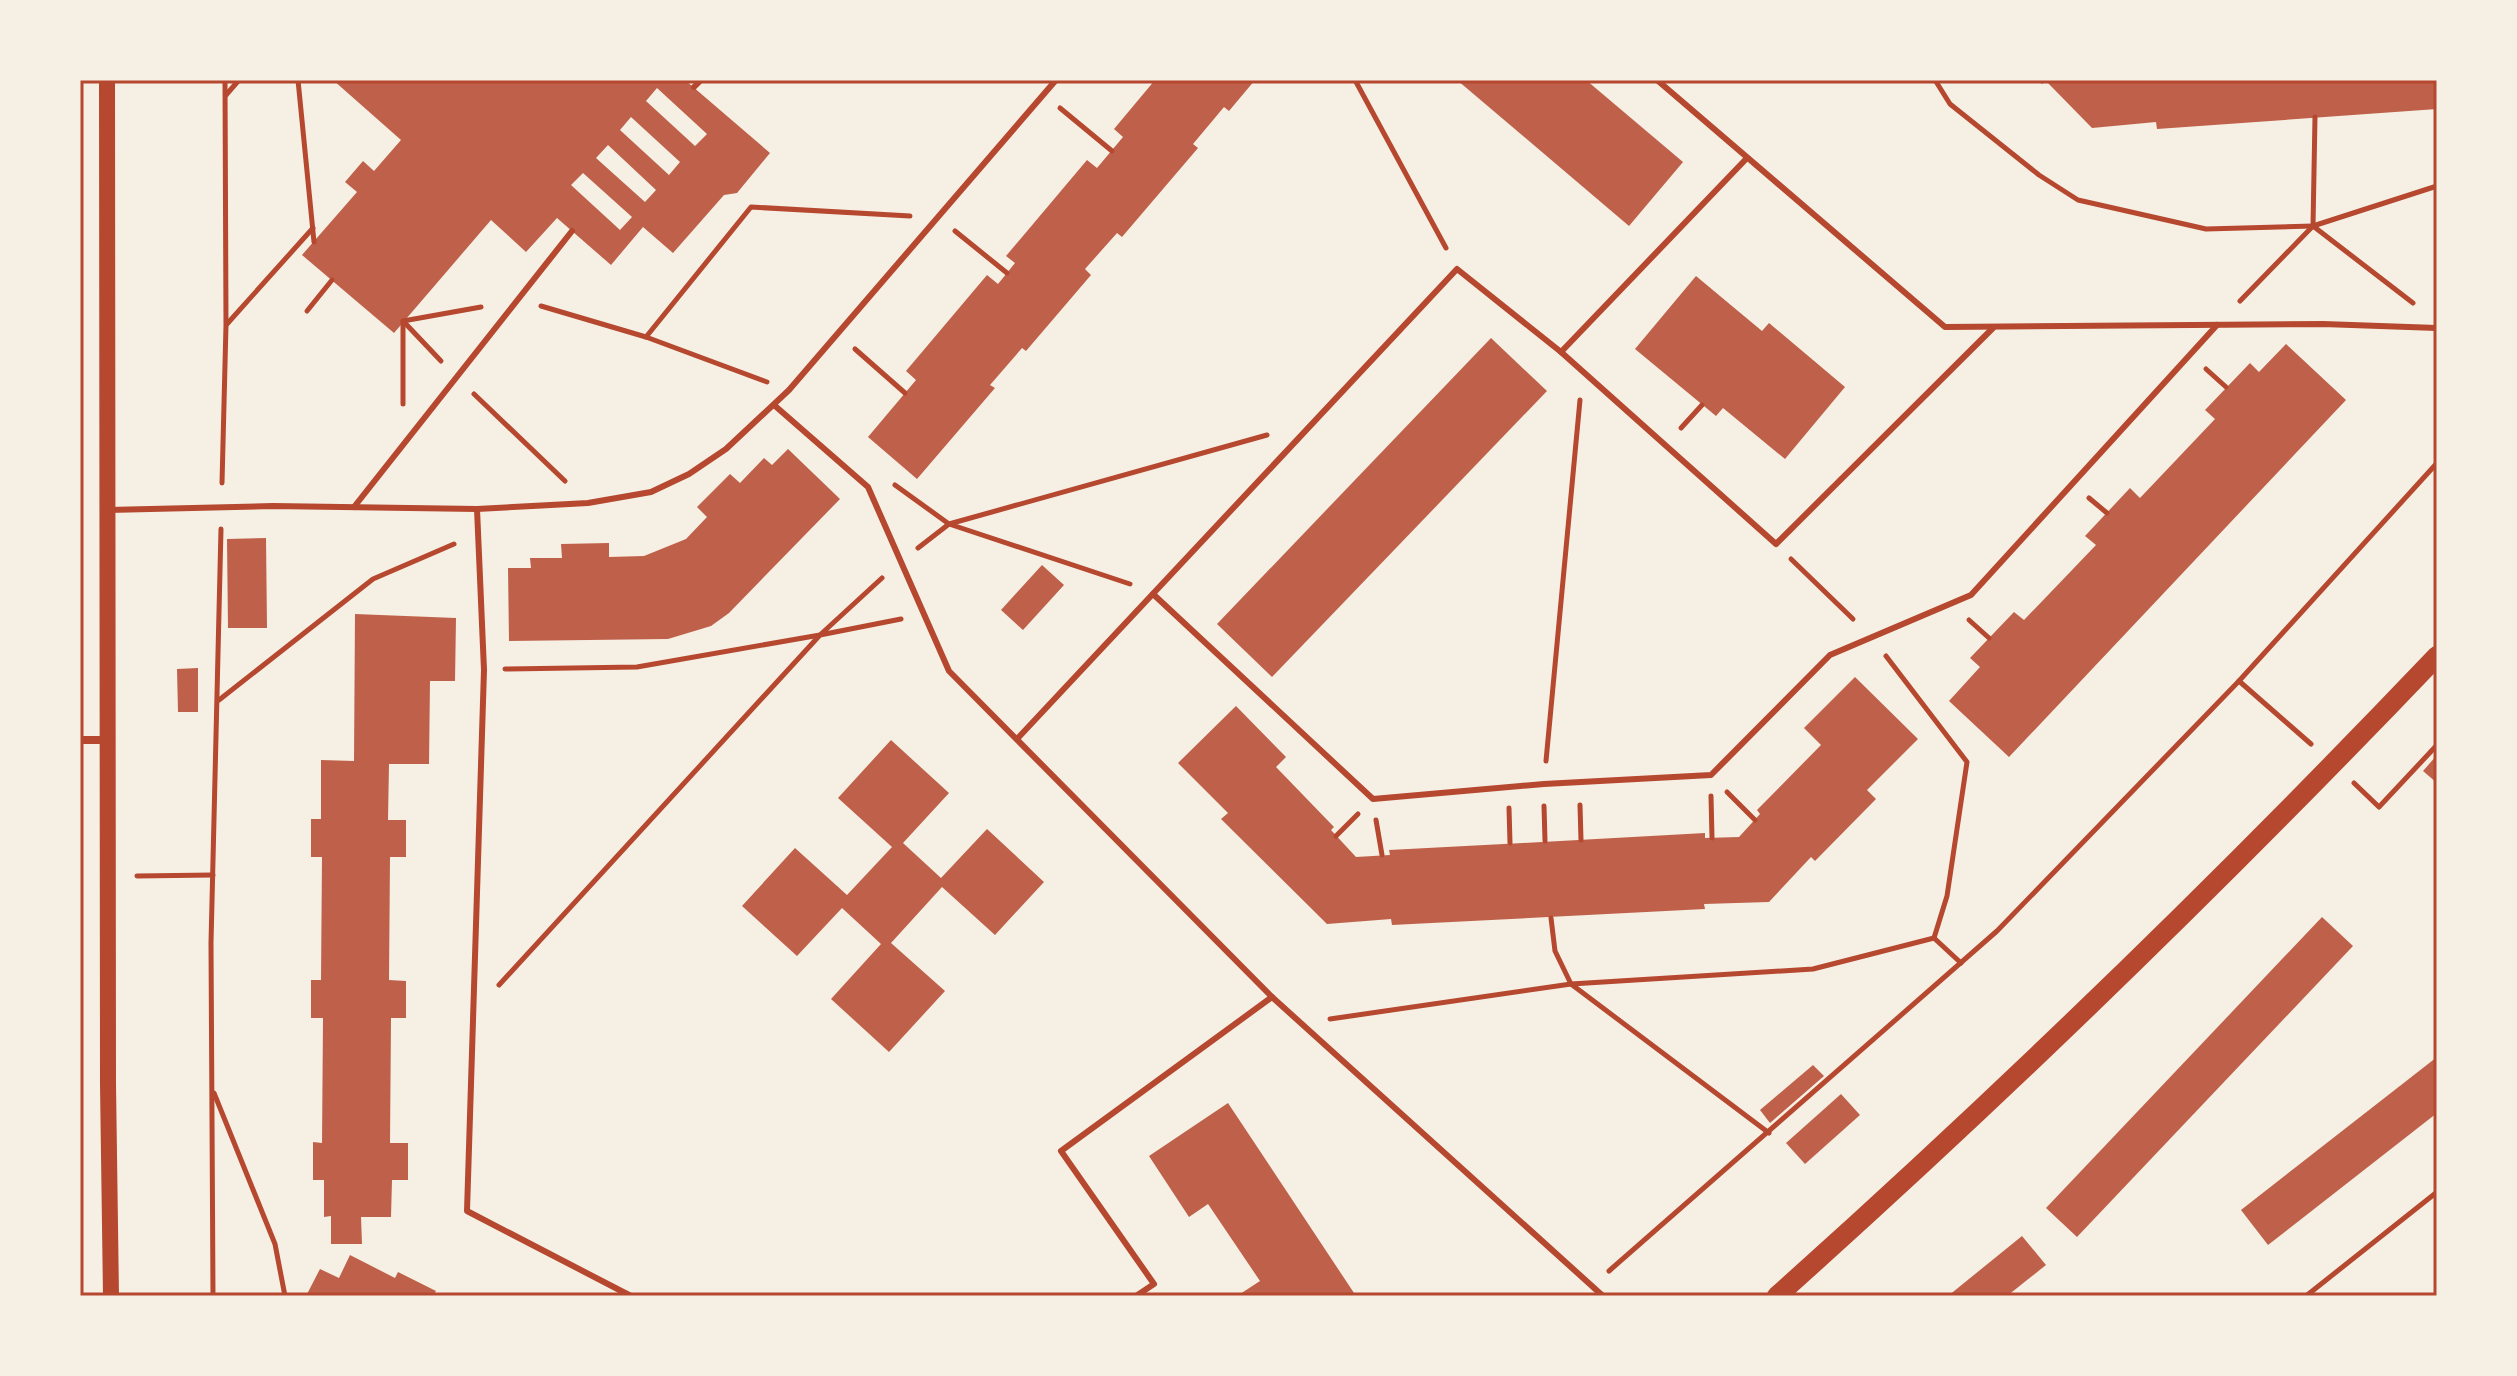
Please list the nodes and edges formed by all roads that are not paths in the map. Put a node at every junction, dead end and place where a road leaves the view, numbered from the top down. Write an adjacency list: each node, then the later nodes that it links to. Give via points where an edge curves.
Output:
1 (107, 80): 15 (main road)
2 (701, 80): 5 (lane)
3 (1056, 80): 12 (lane)
4 (1657, 80): 6 (lane)
5 (694, 87)
6 (1747, 158): 9 (lane, via 1945,327); 11 (lane)
7 (572, 231): 13 (lane)
8 (2217, 325): 9 (lane); 10 (lane); 16 (lane, via 1971,595 1830,655 1711,775 1373,799)
9 (1993, 328): 11 (lane, via 1776,544)
10 (2437, 328)
11 (1561, 352): 16 (lane, via 1457,269)
12 (774, 405): 14 (lane, via 726,449 651,492 588,503); 18 (lane, via 868,487 949,671)
13 (354, 507): 14 (lane); 15 (lane)
14 (477, 509): 23 (lane, via 484,670 467,1211)
15 (108, 510): 20 (main road)
16 (1153, 594): 18 (lane)
17 (2437, 656): 26 (main road, via 2240,857 1882,1202)
18 (1017, 739): 21 (lane)
19 (80, 740): 20 (street)
20 (108, 740): 22 (main road)
21 (1272, 997): 24 (lane, via 1061,1151 1154,1284); 25 (lane)
22 (111, 1296)
23 (631, 1296)
24 (1136, 1296)
25 (1603, 1296)
26 (1777, 1296)

